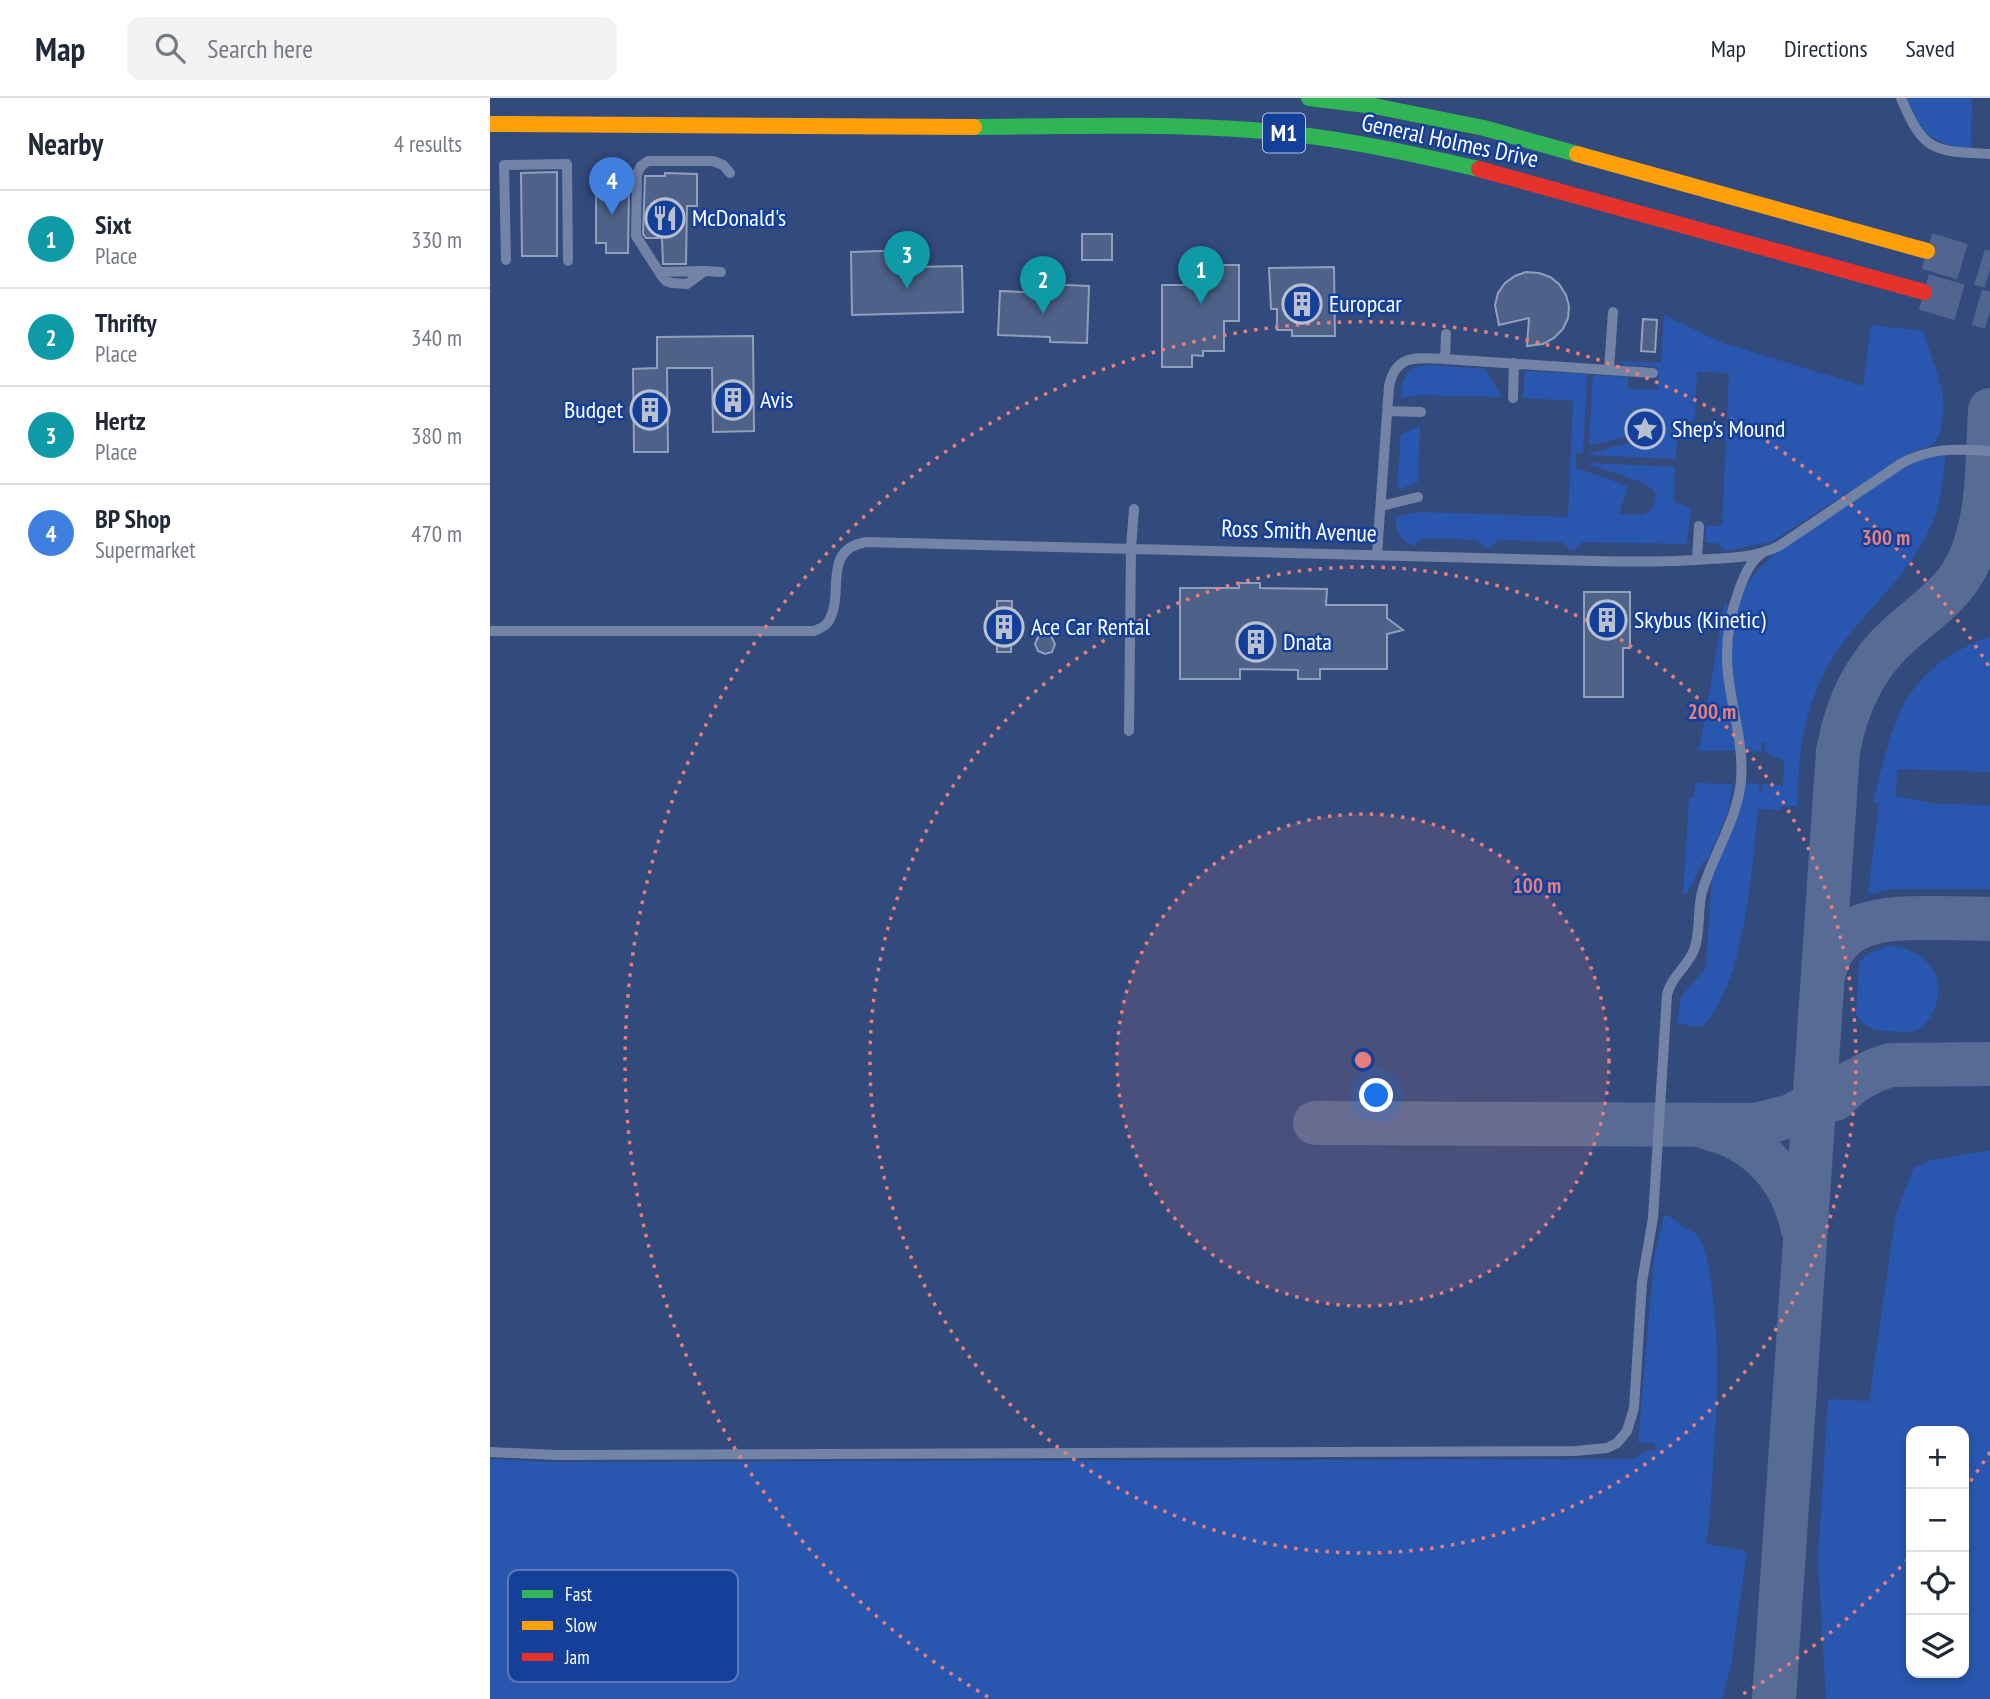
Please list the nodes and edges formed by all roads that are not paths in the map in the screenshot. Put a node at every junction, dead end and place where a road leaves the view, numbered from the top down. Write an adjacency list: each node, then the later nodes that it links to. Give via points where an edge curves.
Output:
1 (1309, 98): 6 (highway, General Holmes Drive / M1)
2 (1394, 98): 6 (highway)
3 (1901, 98): 8 (lane, via 1920,136 1932,146)
4 (490, 124): 5 (highway, General Holmes Drive / M1)
5 (624, 127): 7 (highway); 14 (highway, General Holmes Drive / M1, via 1150,126 1268,131 1383,147 1498,173)
6 (1484, 128): 10 (highway, General Holmes Drive / M1)
7 (517, 139)
8 (1990, 154)
9 (730, 173): 13 (lane, via 713,161 648,161 637,174 636,236 666,281 687,284 705,271)
10 (1927, 251)
11 (506, 260): 12 (lane, via 504,166 567,164)
12 (568, 261)
13 (721, 272)
14 (1924, 292)
15 (1613, 312): 19 (lane)
16 (1446, 334): 17 (lane)
17 (1445, 359): 18 (lane); 22 (lane, via 1402,361 1392,372)
18 (1514, 363): 19 (lane); 21 (lane)
19 (1609, 369): 20 (lane)
20 (1653, 373)
21 (1513, 398)
22 (1388, 411): 23 (lane); 26 (lane)
23 (1421, 412)
24 (1990, 452): 31 (lane, via 1946,449 1914,457)
25 (1418, 496): 26 (lane)
26 (1381, 506): 30 (lane)
27 (1134, 509): 29 (lane)
28 (1699, 526): 32 (lane)
29 (1131, 548): 30 (lane, Ross Smith Avenue); 33 (lane, Ross Smith Avenue, via 855,544 842,554 837,568 829,621 814,631); 34 (lane)
30 (1377, 554): 32 (lane, Ross Smith Avenue)
31 (1761, 554): 32 (lane, Ross Smith Avenue); 35 (lane, via 1744,578 1728,634 1728,675 1740,750 1738,797 1702,892 1694,951 1667,991 1653,1218 1642,1282 1634,1408 1627,1431 1617,1443 1607,1448 1561,1451)
32 (1697, 560)
33 (490, 631)
34 (1129, 731)
35 (490, 1452)

